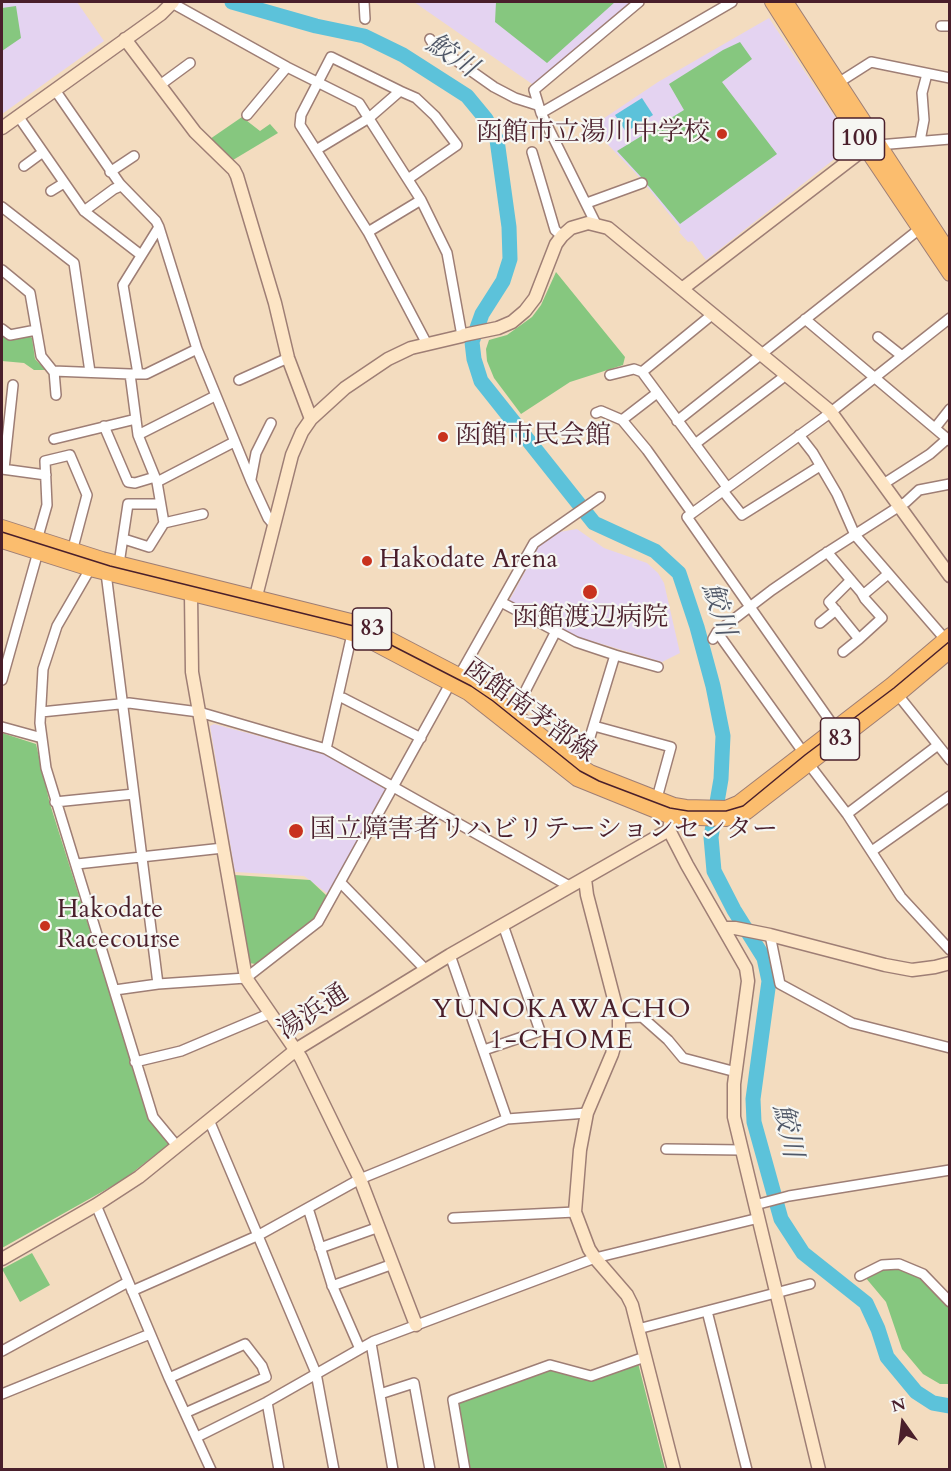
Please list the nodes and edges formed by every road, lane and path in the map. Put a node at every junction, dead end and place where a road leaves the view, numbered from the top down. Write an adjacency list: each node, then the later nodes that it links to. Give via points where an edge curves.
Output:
1 (172, 2): 8 (street); 11 (street)
2 (364, 2): 7 (street)
3 (639, 2): 19 (street, via 534,90)
4 (732, 2): 19 (street)
5 (772, 2): 26 (main road, 100)
6 (786, 2): 15 (main road, 100)
7 (365, 19)
8 (125, 39): 16 (street); 17 (street)
9 (430, 39): 19 (street, via 494,87)
10 (190, 63): 16 (street)
11 (287, 67): 14 (street); 20 (street)
12 (927, 74): 13 (street); 15 (street, via 871,62); 25 (street)
13 (950, 78)
14 (318, 82): 18 (street, via 331,57); 22 (street, via 359,103); 27 (street, via 300,125)
15 (838, 83): 26 (main road, 100)
16 (160, 85): 63 (street, via 195,132 237,176)
17 (55, 90): 21 (street); 32 (street)
18 (400, 91): 22 (street); 33 (street, via 417,99 435,116 457,145)
19 (539, 109): 39 (street)
20 (247, 115)
21 (18, 116): 23 (street); 28 (street)
22 (369, 118): 27 (street); 33 (street)
23 (2, 128)
24 (950, 139): 25 (street)
25 (920, 141): 26 (street)
26 (872, 147): 43 (main road, 100); 51 (street)
27 (316, 150): 45 (street)
28 (44, 152): 31 (street); 34 (street)
29 (532, 152): 46 (street, via 555,230)
30 (134, 156): 32 (street)
31 (24, 166)
32 (110, 172): 36 (street)
33 (408, 179): 38 (street)
34 (64, 183): 37 (street); 41 (street)
35 (642, 183): 39 (street)
36 (121, 186): 41 (street); 44 (street)
37 (51, 191)
38 (421, 200): 45 (street); 57 (street, via 447,253)
39 (587, 203): 42 (street)
40 (2, 207): 65 (street, via 74,263)
41 (84, 211): 48 (street)
42 (596, 224): 46 (street, via 576,226); 51 (street, via 608,228)
43 (925, 225): 47 (main road, 100); 50 (main road, 100); 54 (street)
44 (159, 227): 48 (street); 60 (street)
45 (368, 232): 59 (street)
46 (561, 236): 57 (street, via 530,305 512,322)
47 (950, 253)
48 (141, 255): 67 (street, via 123,285)
49 (2, 270): 56 (street, via 30,293)
50 (950, 274)
51 (682, 289): 61 (street)
52 (708, 318): 66 (street)
53 (950, 318): 62 (street)
54 (805, 319): 61 (street); 69 (street)
55 (2, 329): 56 (street, via 10,334)
56 (36, 330): 64 (street, via 41,356)
57 (463, 336): 59 (street)
58 (878, 337): 62 (street)
59 (427, 344): 80 (street, via 400,352 377,365)
60 (196, 349): 67 (street, via 146,374); 75 (street)
61 (760, 355): 77 (street); 82 (street)
62 (902, 356): 69 (street)
63 (288, 358): 71 (street); 80 (street)
64 (54, 371): 65 (street); 74 (street)
65 (90, 372): 67 (street)
66 (642, 372): 68 (street, via 633,369); 73 (street)
67 (134, 374): 79 (street)
68 (610, 375)
69 (875, 377): 77 (street); 85 (street)
70 (781, 379): 91 (street)
71 (239, 380)
72 (13, 385): 93 (street)
73 (657, 393): 81 (street); 82 (street)
74 (56, 395)
75 (215, 396): 86 (street); 90 (street)
76 (950, 409): 85 (street)
77 (830, 411): 87 (street); 102 (street)
78 (596, 413): 81 (street, via 601,411)
79 (136, 419): 84 (street); 86 (street)
80 (311, 419): 106 (street, via 292,455)
81 (622, 420): 103 (street)
82 (677, 421): 91 (street)
83 (271, 423): 96 (street, via 256,453)
84 (104, 426): 88 (street); 95 (street, via 128,482)
85 (935, 428): 89 (street)
86 (138, 435): 95 (street)
87 (799, 435): 92 (street); 99 (street)
88 (54, 439)
89 (948, 440): 97 (street)
90 (234, 442): 95 (street); 96 (street)
91 (695, 444): 99 (street)
92 (820, 466): 99 (street, via 742,515); 109 (street)
93 (3, 469): 94 (street)
94 (45, 475): 108 (street, via 47,505); 112 (street, via 45,461 69,455 87,495)
95 (156, 479): 101 (street)
96 (251, 481): 106 (street)
97 (888, 481)
98 (950, 484): 102 (street, via 923,488)
99 (725, 489): 103 (street)
100 (600, 497): 122 (street, via 534,543)
101 (160, 504): 105 (street); 110 (street, via 128,504)
102 (900, 506): 109 (street); 118 (street)
103 (693, 513): 124 (street, via 687,517)
104 (203, 514): 105 (street)
105 (164, 523): 110 (street, via 149,547)
106 (274, 525): 123 (street)
107 (2, 527): 115 (main road, 83)
108 (39, 532)
109 (855, 535): 113 (street); 117 (street)
110 (124, 539): 115 (street)
111 (2, 540): 116 (main road, 83)
112 (74, 544)
113 (827, 552): 119 (street); 124 (street)
114 (36, 560): 135 (street)
115 (112, 564): 116 (main road, 83); 120 (main road, 83); 138 (street)
116 (90, 569): 139 (street, via 57,626 49,648 43,669)
117 (888, 574): 121 (street); 130 (street)
118 (950, 576)
119 (850, 580): 121 (street); 125 (street, via 829,602)
120 (193, 588): 123 (main road, 83); 140 (street, via 192,672)
121 (863, 595): 129 (street, via 882,618)
122 (501, 602): 127 (street); 134 (street)
123 (254, 603): 128 (main road, 函館南茅部線 / 83); 134 (main road, 83, via 359,623)
124 (751, 606): 144 (street); 149 (street, via 715,636)
125 (836, 610): 126 (street); 129 (street)
126 (820, 623)
127 (556, 631): 132 (street); 141 (street)
128 (352, 633): 134 (main road, 函館南茅部線 / 83); 148 (street)
129 (859, 639): 131 (street)
130 (948, 641): 136 (main road, 83); 144 (main road, 83)
131 (843, 652)
132 (615, 655): 133 (street); 142 (street)
133 (658, 667)
134 (455, 679): 141 (main road, 83, via 484,689); 146 (street); 151 (main road, 函館南茅部線 / 83)
135 (2, 680)
136 (898, 694): 147 (street); 149 (main road, 83)
137 (343, 698): 146 (street)
138 (123, 703): 139 (street); 140 (street); 153 (street)
139 (41, 712): 145 (street)
140 (199, 712): 148 (street); 159 (street)
141 (514, 713): 151 (main road, 83)
142 (594, 726): 151 (street); 155 (street, via 671,747)
143 (2, 727): 145 (street)
144 (836, 728): 149 (main road, 83)
145 (42, 738): 156 (street)
146 (421, 738): 152 (street)
147 (938, 746): 150 (street); 157 (street)
148 (326, 749): 152 (street)
149 (805, 758): 157 (street); 158 (main road, 83, via 740,816 705,813)
150 (950, 760)
151 (579, 773): 155 (main road, 83, via 590,772); 158 (main road, 函館南茅部線 / 83)
152 (394, 787): 164 (street); 165 (street)
153 (134, 794): 156 (street); 161 (street)
154 (950, 796): 160 (street)
155 (657, 798): 158 (main road, 83)
156 (55, 802): 162 (street)
157 (848, 814): 160 (street)
158 (671, 817): 163 (street, 湯浜通); 167 (street)
159 (223, 848): 161 (street); 173 (street)
160 (872, 851): 169 (street, via 901,897)
161 (142, 857): 162 (street); 174 (street)
162 (76, 864): 175 (street)
163 (585, 879): 165 (street, 湯浜通); 177 (street)
164 (340, 882): 172 (street); 173 (street, via 318,922)
165 (571, 887): 166 (street, 湯浜通)
166 (503, 925): 170 (street, 湯浜通); 180 (street, via 540,1031)
167 (729, 928): 168 (street); 182 (street, via 748,981)
168 (765, 934): 171 (street, via 912,970); 178 (street, via 780,984 852,1023)
169 (950, 950)
170 (450, 955): 172 (street, 湯浜通); 180 (street)
171 (950, 963)
172 (425, 969): 179 (street, 湯浜通)
173 (246, 978): 174 (street); 176 (street)
174 (158, 984): 175 (street)
175 (115, 990): 181 (street)
176 (271, 1013): 179 (street); 181 (street, via 181,1051)
177 (619, 1018): 182 (street, via 642,1017 683,1058); 183 (street, via 616,1043)
178 (950, 1047)
179 (297, 1049): 185 (street, 湯浜通); 190 (street)
180 (484, 1050): 184 (street)
181 (135, 1062): 186 (street, via 153,1117)
182 (736, 1072): 188 (street, via 732,1107)
183 (587, 1113): 184 (street); 194 (street)
184 (507, 1119): 190 (street)
185 (209, 1120): 186 (street, 湯浜通); 198 (street)
186 (177, 1146): 192 (street, 湯浜通)
187 (666, 1149): 188 (street)
188 (742, 1150): 191 (street)
189 (950, 1170): 191 (street)
190 (360, 1179): 193 (street); 197 (street)
191 (760, 1204): 196 (street)
192 (96, 1205): 201 (street, 湯浜通); 205 (street)
193 (308, 1208): 198 (street); 199 (street)
194 (575, 1212): 195 (street); 200 (street)
195 (453, 1218)
196 (759, 1218): 200 (street); 207 (street)
197 (379, 1227): 199 (street); 202 (street)
198 (259, 1234): 205 (street); 217 (street)
199 (320, 1248): 206 (street)
200 (595, 1258): 210 (street); 211 (street, via 627,1295)
201 (2, 1259)
202 (393, 1264): 206 (street); 210 (street)
203 (860, 1275): 208 (street, via 882,1265 899,1264 924,1274)
204 (810, 1284): 207 (street)
205 (130, 1286): 212 (street); 215 (street)
206 (332, 1286): 214 (street)
207 (775, 1294): 209 (street); 232 (street)
208 (950, 1302)
209 (707, 1311): 211 (street); 231 (street)
210 (416, 1324): 213 (street)
211 (638, 1329): 230 (street)
212 (150, 1334): 218 (street); 219 (street)
213 (371, 1342): 214 (street); 220 (street)
214 (360, 1349): 217 (street)
215 (2, 1351)
216 (639, 1359): 229 (street, via 591,1376 550,1365 453,1400)
217 (316, 1373): 221 (street); 226 (street)
218 (169, 1378): 222 (street); 222 (street, via 245,1344 262,1366 266,1377)
219 (2, 1394)
220 (380, 1394): 227 (street); 228 (street, via 414,1383)
221 (267, 1402): 223 (street); 225 (street)
222 (185, 1413): 223 (street)
223 (197, 1437): 224 (street)
224 (212, 1470)
225 (279, 1470)
226 (334, 1470)
227 (393, 1470)
228 (430, 1470)
229 (465, 1470)
230 (674, 1470)
231 (747, 1470)
232 (819, 1470)

